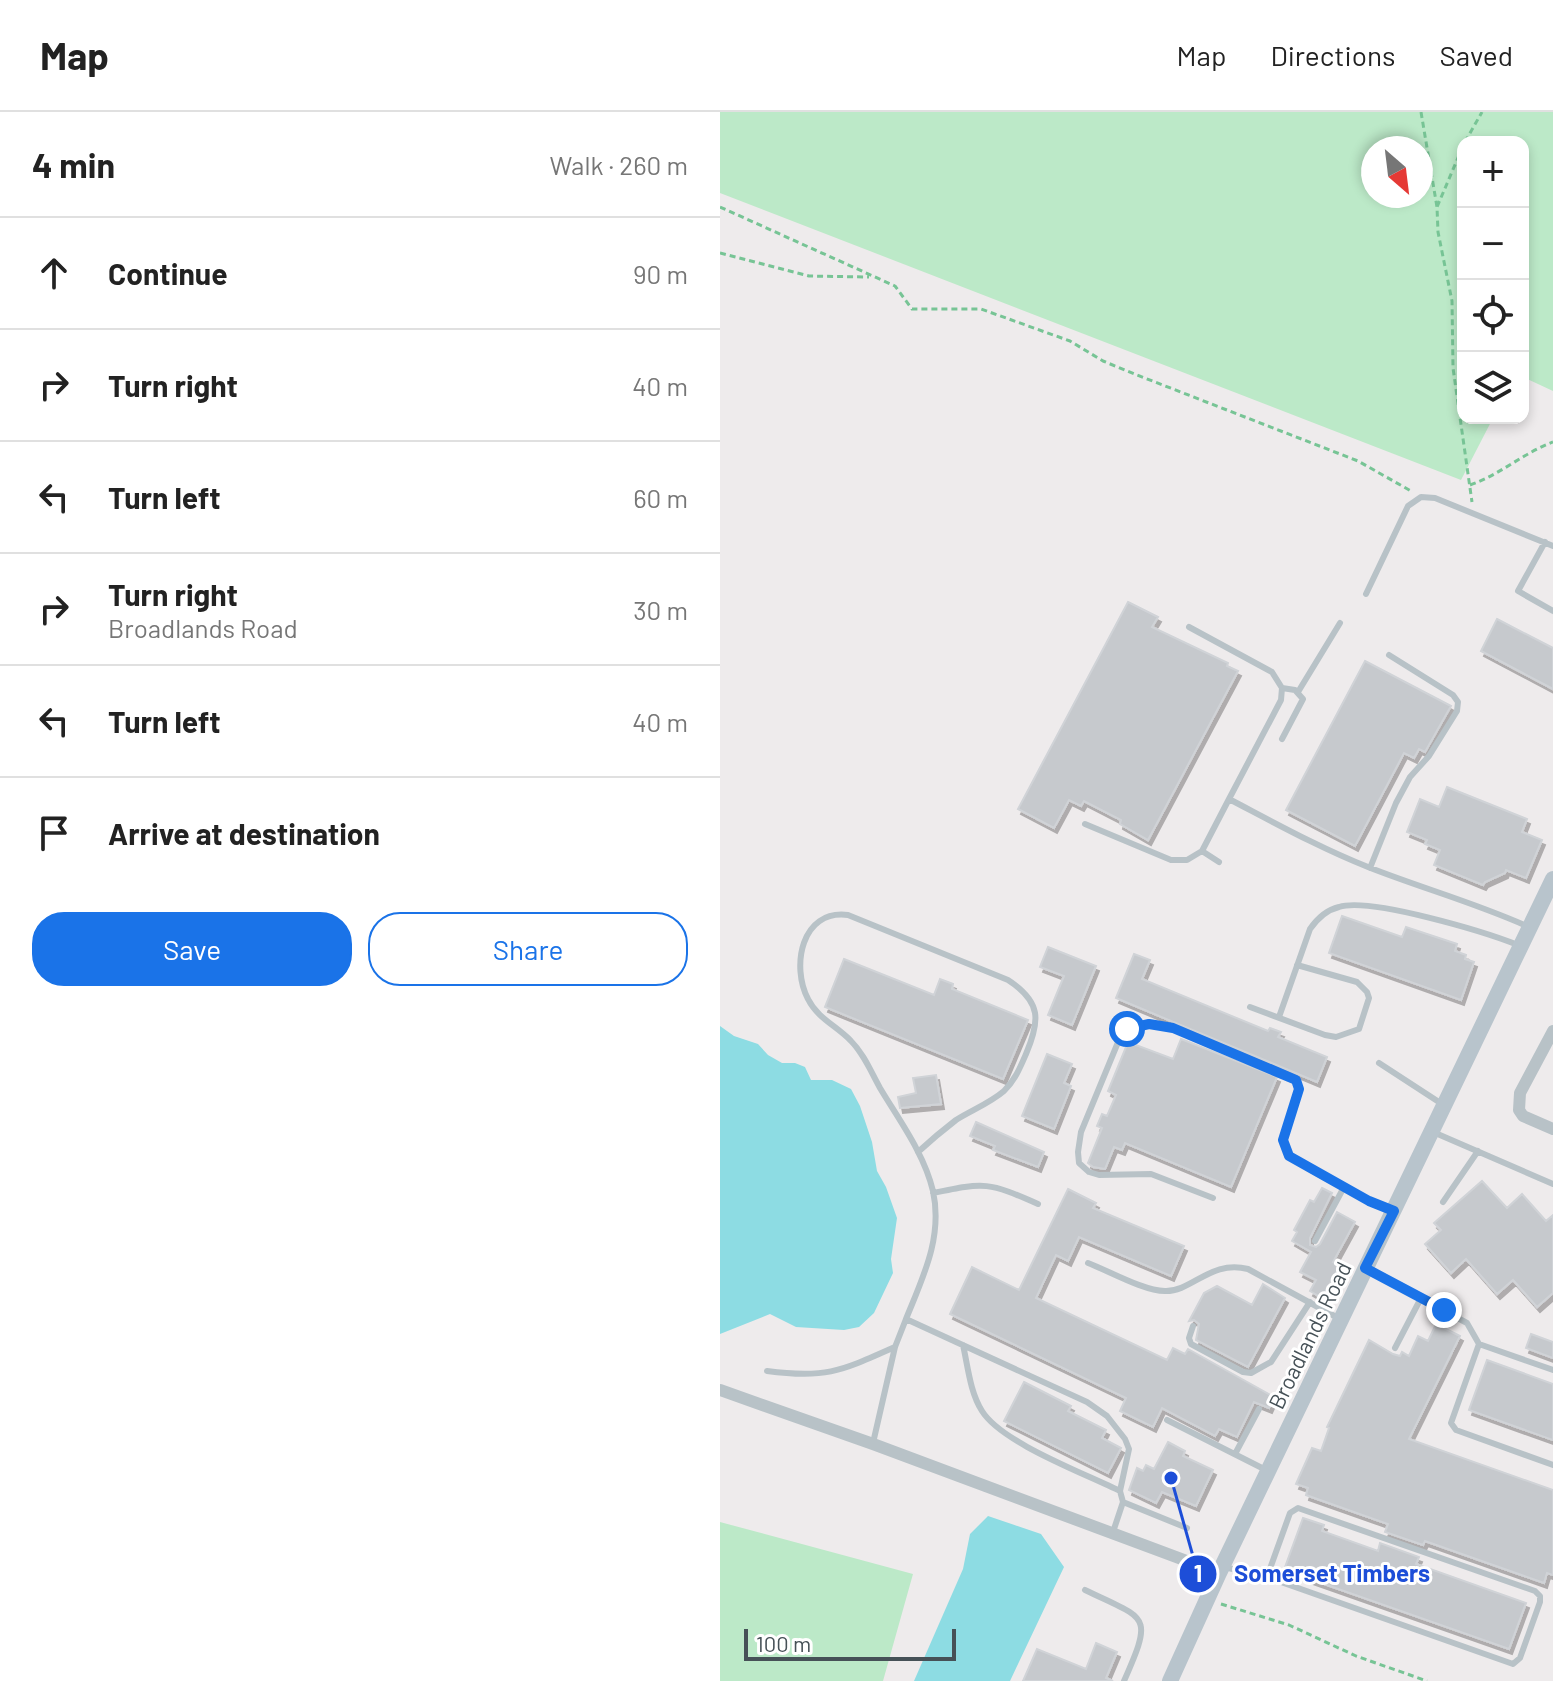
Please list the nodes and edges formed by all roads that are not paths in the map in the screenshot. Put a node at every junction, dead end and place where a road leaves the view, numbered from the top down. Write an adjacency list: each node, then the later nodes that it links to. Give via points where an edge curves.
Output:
1 (1545, 542): 2 (lane); 3 (lane, via 1421,497 1408,506); 4 (lane, via 1518,591)
2 (1553, 546)
3 (1366, 594)
4 (1553, 611)
5 (1340, 623): 9 (lane)
6 (1189, 627): 8 (lane, via 1272,672)
7 (1389, 655): 15 (lane, via 1458,702 1396,803)
8 (1282, 688): 9 (lane); 11 (lane, via 1281,700)
9 (1298, 692): 10 (lane, via 1302,702)
10 (1282, 739)
11 (1229, 799): 13 (lane); 15 (lane)
12 (1085, 824): 13 (lane, via 1171,860 1187,860)
13 (1202, 851): 14 (lane)
14 (1219, 862)
15 (1370, 868): 17 (lane)
16 (1553, 879): 17 (main road, Broadlands Road)
17 (1530, 928): 18 (main road, Broadlands Road)
18 (1521, 946): 19 (lane, via 1486,932 1351,904 1318,919); 24 (main road, Broadlands Road)
19 (1297, 965): 21 (lane); 21 (lane, via 1357,982 1367,992 1368,1005 1359,1029 1336,1037)
20 (1250, 1007): 21 (lane)
21 (1279, 1017)
22 (1553, 1031): 25 (street, via 1519,1101 1523,1116)
23 (1379, 1063): 24 (lane)
24 (1445, 1106): 26 (main road, Broadlands Road)
25 (1553, 1129)
26 (1433, 1132): 27 (lane); 35 (main road, Broadlands Road)
27 (1478, 1151): 29 (lane); 33 (lane)
28 (918, 1152): 28 (lane, via 858,1049 819,1016 803,988 801,951 811,928 828,916 848,915 1008,980 1035,1010 1037,1028 1017,1076 996,1098); 31 (lane)
29 (1553, 1184)
30 (1344, 1187): 32 (lane, via 1286,1151 1283,1140 1299,1089 1291,1076 1159,1024 1127,1029 1081,1132 1079,1163 1099,1175 1151,1174); 35 (lane); 36 (lane)
31 (933, 1193): 34 (lane, via 990,1184); 41 (lane, via 932,1252)
32 (1213, 1198)
33 (1443, 1202)
34 (1038, 1204)
35 (1394, 1211): 38 (main road, Broadlands Road)
36 (1315, 1241)
37 (1088, 1263): 40 (lane, via 1166,1291 1235,1266)
38 (1365, 1268): 39 (lane); 42 (main road, Broadlands Road)
39 (1421, 1298): 44 (lane, via 1467,1323); 47 (lane)
40 (1310, 1302): 42 (lane); 43 (lane, via 1271,1362 1251,1373 1191,1344)
41 (906, 1319): 45 (lane); 46 (lane)
42 (1341, 1319): 56 (main road, Broadlands Road)
43 (1193, 1326)
44 (1479, 1344): 48 (lane); 55 (lane, via 1452,1426)
45 (963, 1345): 57 (lane, via 976,1401 995,1426); 57 (lane, via 1100,1410 1129,1449)
46 (895, 1347): 49 (lane, via 822,1375); 53 (lane)
47 (1395, 1348)
48 (1553, 1370)
49 (767, 1371)
50 (720, 1390): 53 (street)
51 (1259, 1409): 54 (lane)
52 (1167, 1420): 54 (lane)
53 (873, 1444): 60 (street)
54 (1235, 1454): 56 (lane)
55 (1553, 1465)
56 (1268, 1471): 61 (main road, Broadlands Road)
57 (1120, 1491): 58 (lane)
58 (1123, 1502): 59 (lane); 60 (lane)
59 (1187, 1528)
60 (1113, 1532): 61 (street)
61 (1220, 1570): 62 (lane); 65 (main road, Broadlands Road)
62 (1267, 1577): 62 (lane, via 1290,1513 1298,1508 1535,1591 1540,1602 1520,1658 1513,1664)
63 (1085, 1590): 64 (lane, via 1135,1614 1141,1623 1140,1644)
64 (1124, 1681)
65 (1170, 1681)

